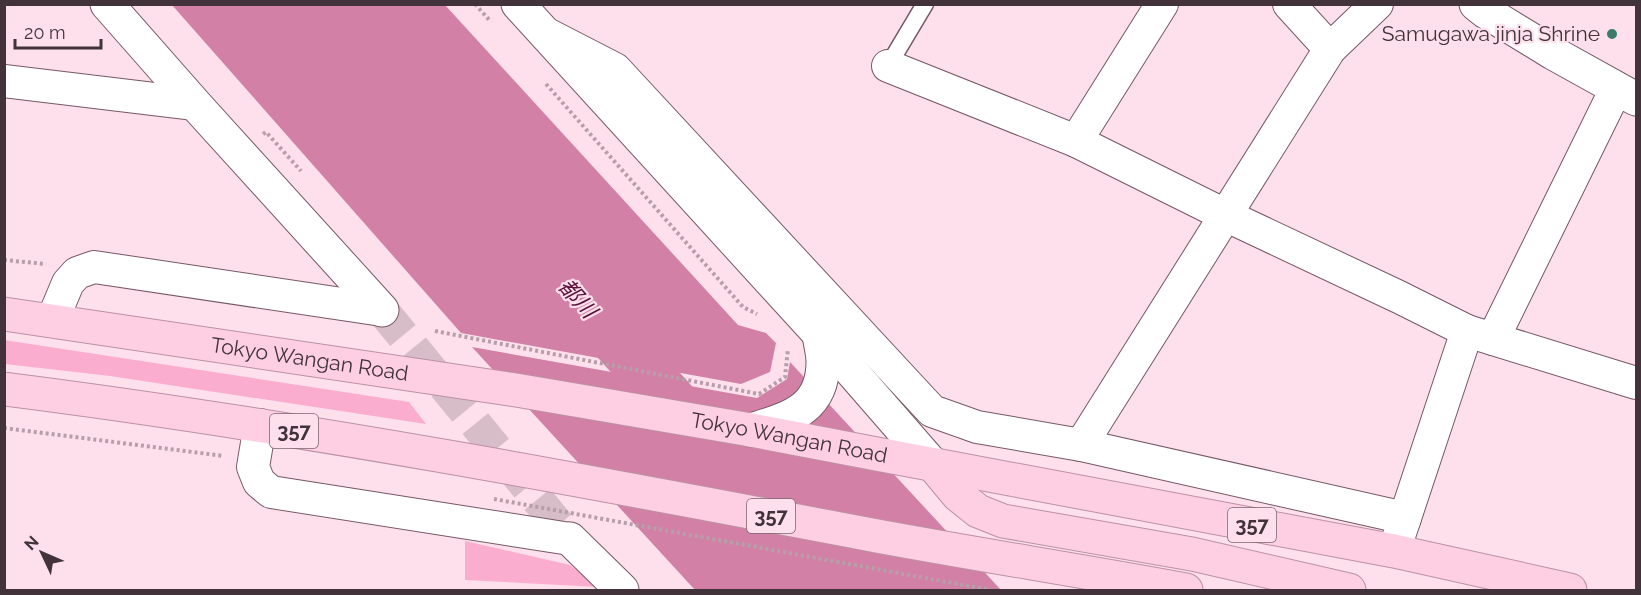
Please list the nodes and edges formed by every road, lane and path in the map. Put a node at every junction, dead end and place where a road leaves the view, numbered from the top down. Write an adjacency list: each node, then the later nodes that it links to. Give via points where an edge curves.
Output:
1 (107, 4): 16 (street)
2 (475, 4): 9 (path)
3 (518, 4): 10 (street)
4 (925, 4): 12 (lane)
5 (1162, 4): 17 (street)
6 (1289, 4): 11 (street)
7 (1377, 4): 11 (street)
8 (1476, 4): 15 (street)
9 (491, 22)
10 (540, 30): 27 (street); 33 (street, via 615,69 932,411 977,427)
11 (1329, 49): 18 (street)
12 (888, 66): 17 (street)
13 (538, 76): 23 (path, via 743,307)
14 (4, 81): 16 (street)
15 (1626, 94): 26 (street)
16 (195, 104): 21 (street)
17 (1076, 141): 18 (street)
18 (1225, 215): 26 (street); 33 (street)
19 (4, 260): 20 (path)
20 (50, 265)
21 (382, 310): 24 (street, via 94,267 77,273 68,283)
22 (4, 314): 24 (highway, Tokyo Wangan Road / 357)
23 (765, 318)
24 (52, 321): 32 (highway, Tokyo Wangan Road / 357, via 516,390)
25 (435, 331): 27 (path, via 759,394 784,377)
26 (1480, 335): 28 (street); 37 (street)
27 (804, 339): 32 (street, via 823,363 819,387 812,400 788,418); 35 (street)
28 (1636, 383)
29 (4, 389): 30 (highway, 357)
30 (260, 425): 38 (street, via 253,467 259,482 271,492); 42 (highway, 357)
31 (4, 428): 34 (path)
32 (751, 430): 35 (highway, Tokyo Wangan Road / 357)
33 (1081, 446): 37 (street)
34 (225, 456)
35 (933, 465): 39 (highway, Tokyo Wangan Road / 357); 43 (highway, via 965,501 1003,521 1192,554)
36 (494, 499): 41 (path, bridge)
37 (1405, 518): 39 (street)
38 (570, 539): 40 (street)
39 (1394, 551): 44 (highway, Tokyo Wangan Road / 357)
40 (621, 591)
41 (991, 591)
42 (1186, 591)
43 (1348, 591)
44 (1570, 591)

